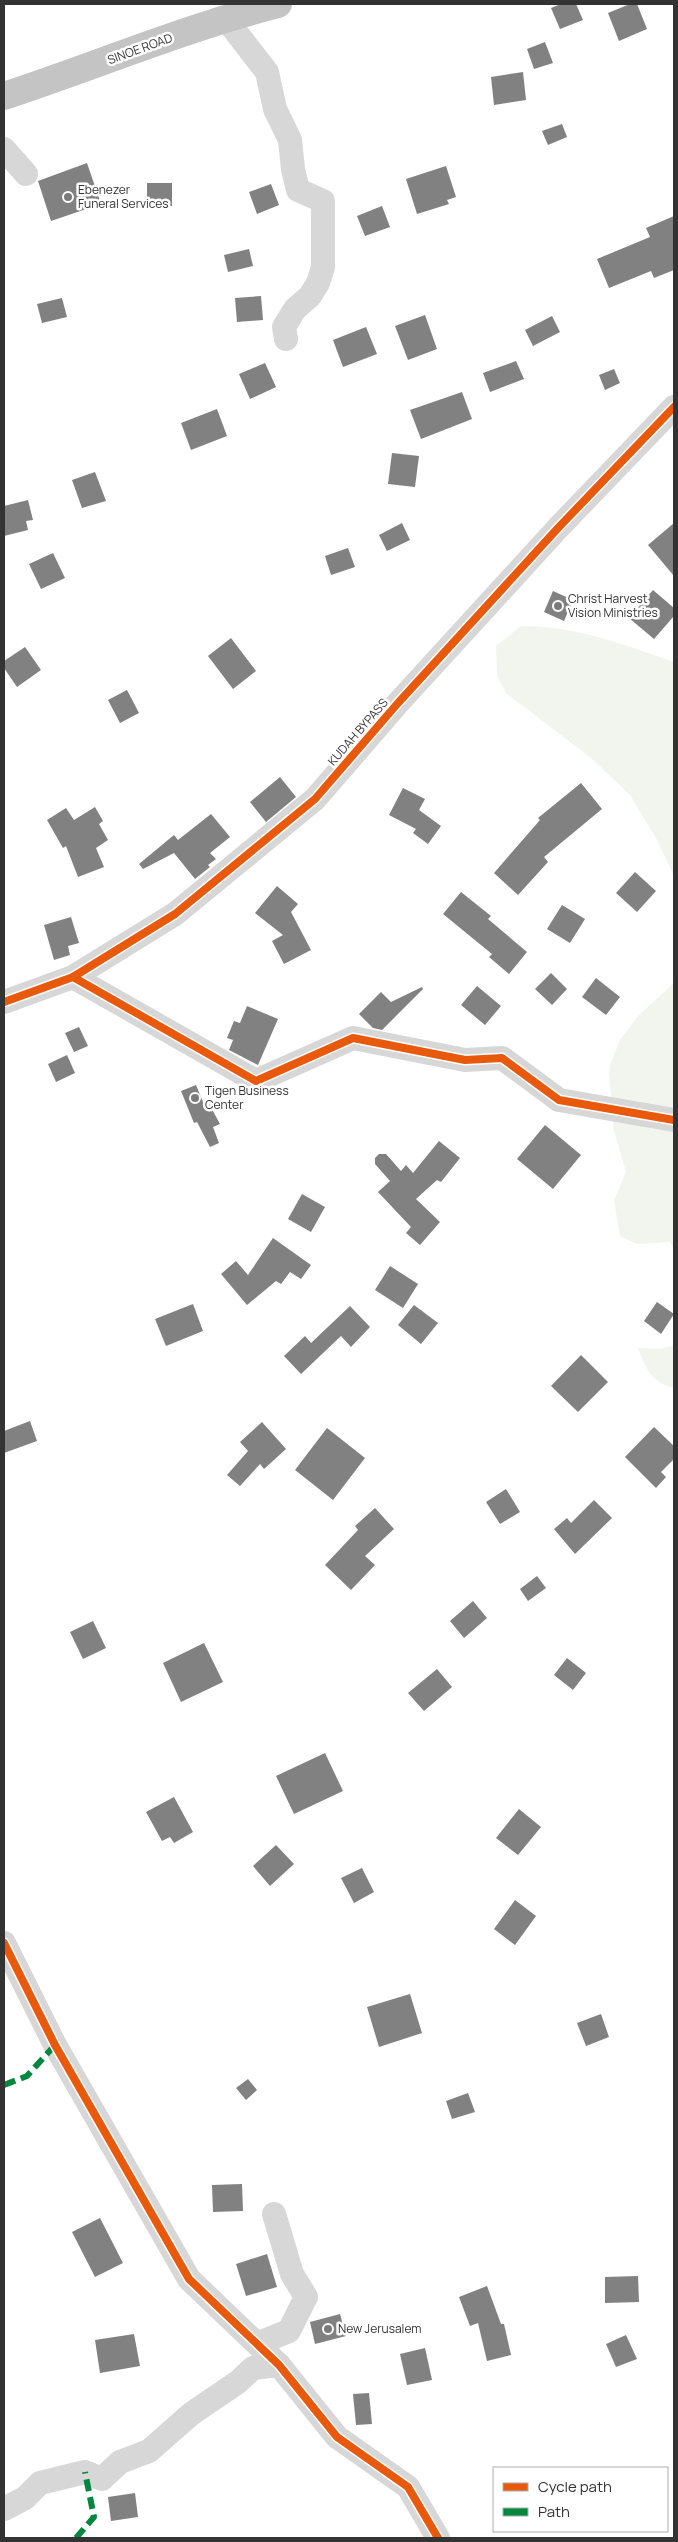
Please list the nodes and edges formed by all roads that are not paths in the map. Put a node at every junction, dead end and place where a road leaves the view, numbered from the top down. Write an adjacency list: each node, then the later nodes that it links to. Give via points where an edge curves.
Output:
1 (278, 4): 2 (highway, SINOE ROAD)
2 (225, 18): 3 (highway, SINOE ROAD); 6 (street, via 267,72 275,109 290,140 298,190 323,201 323,267 310,296 294,309 284,327)
3 (4, 96)
4 (4, 149): 5 (street)
5 (26, 174)
6 (286, 338)
7 (674, 407): 8 (street, KUDAH BYPASS, via 558,528 315,799 175,914)
8 (73, 977): 9 (street, KUDAH BYPASS); 10 (street, via 256,1081 353,1038 465,1060 502,1058 558,1100)
9 (4, 1002)
10 (674, 1120)
11 (4, 1943): 13 (street, via 55,2045 189,2279)
12 (274, 2214): 13 (street, via 292,2274 306,2297 288,2331)
13 (258, 2343): 14 (street)
14 (280, 2365): 15 (street, via 253,2368 190,2414 149,2451 120,2462 102,2479 85,2472 40,2483 25,2498); 16 (street, via 337,2437 408,2488)
15 (4, 2509)
16 (438, 2538)

